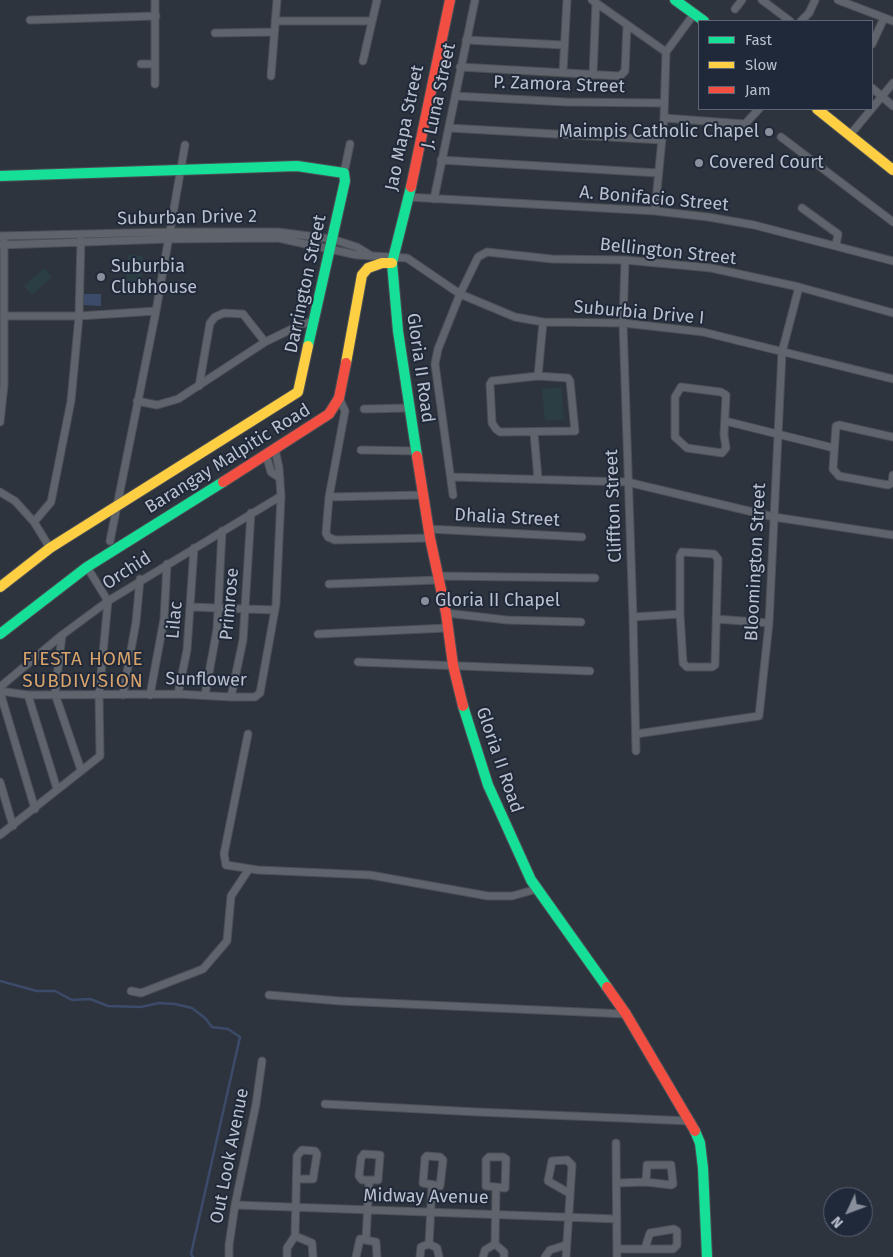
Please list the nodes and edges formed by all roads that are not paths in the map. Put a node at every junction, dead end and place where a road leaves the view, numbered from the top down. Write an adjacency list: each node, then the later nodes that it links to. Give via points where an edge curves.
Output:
1 (155, 0): 15 (street)
2 (277, 0): 21 (street)
3 (377, 0): 22 (street)
4 (450, 0): 62 (street, Jao Mapa Street)
5 (475, 0): 27 (street, J. Luna Street)
6 (567, 0): 29 (street)
7 (675, 0): 14 (street)
8 (742, 0): 13 (street)
9 (762, 0): 19 (street)
10 (815, 0): 20 (street)
11 (838, 0): 16 (street)
12 (594, 1): 24 (street); 36 (street)
13 (735, 9)
14 (694, 14): 18 (street); 30 (street)
15 (156, 16): 17 (street); 33 (street)
16 (884, 18): 23 (street); 28 (street)
17 (30, 20)
18 (703, 20)
19 (789, 20)
20 (802, 20)
21 (275, 21): 22 (street); 26 (street)
22 (372, 21): 31 (street)
23 (893, 21)
24 (628, 25): 30 (street); 36 (street, via 624,74 616,77)
25 (215, 32): 26 (street)
26 (274, 32): 37 (street)
27 (466, 40): 29 (street); 34 (street, J. Luna Street)
28 (873, 42)
29 (564, 45): 35 (street)
30 (666, 52): 43 (street)
31 (363, 61)
32 (140, 64): 33 (street)
33 (155, 64): 39 (street)
34 (460, 67): 35 (street); 41 (street, J. Luna Street)
35 (562, 72): 36 (street)
36 (593, 75)
37 (271, 76)
38 (893, 83): 42 (street)
39 (155, 84)
40 (873, 89): 42 (street)
41 (455, 96): 43 (street, P. Zamora Street); 50 (street, J. Luna Street)
42 (882, 97): 44 (street); 45 (street)
43 (663, 103): 49 (street)
44 (893, 106)
45 (873, 108)
46 (758, 110): 49 (street, via 745,124)
47 (818, 110): 51 (street)
48 (871, 110): 51 (street)
49 (664, 118): 53 (street)
50 (449, 128): 53 (street); 56 (street, J. Luna Street)
51 (850, 135): 58 (street)
52 (781, 137): 66 (street)
53 (662, 140): 59 (street)
54 (350, 144): 61 (street)
55 (184, 145): 57 (street)
56 (441, 160): 59 (street); 63 (street, J. Luna Street)
57 (180, 170): 60 (street); 61 (street, via 297,166); 67 (street)
58 (893, 170)
59 (658, 173): 65 (street)
60 (0, 176)
61 (344, 177): 70 (street, Darrington Street)
62 (407, 197): 63 (street, A. Bonifacio Street); 73 (street, Jao Mapa Street)
63 (434, 199): 65 (street, A. Bonifacio Street)
64 (802, 208): 72 (street, via 838,234)
65 (655, 212): 72 (street, A. Bonifacio Street, via 745,223)
66 (893, 222)
67 (169, 235): 69 (street, Suburban Drive 2); 70 (street, Suburban Drive 2); 78 (street)
68 (2, 236): 69 (street, Suburban Drive 2); 71 (street)
69 (80, 239): 71 (street, Suburban Drive 2); 81 (street)
70 (332, 243): 73 (street, Suburban Drive 2, via 357,255); 82 (street, Darrington Street)
71 (2, 245): 80 (street)
72 (836, 245): 75 (street, A. Bonifacio Street)
73 (393, 260): 77 (street, Suburbia Drive I, via 409,259); 90 (street, Barangay Malpitic Road, via 368,268 362,275); 92 (street, Gloria II Road, via 397,322)
74 (625, 260): 76 (street, Bellington Street, via 711,268); 77 (street, Bellington Street, via 552,259 487,252 478,257); 84 (street, Cliffton Street)
75 (893, 262)
76 (798, 286): 79 (street, Bellington Street); 86 (street, Bloomington Street)
77 (460, 294): 83 (street, Suburbia Drive I, via 514,317); 106 (street, Bellington Street, via 438,350 436,364)
78 (156, 311): 81 (street); 91 (street)
79 (893, 313)
80 (4, 316): 81 (street); 95 (street, via 4,400)
81 (79, 316): 118 (street, via 71,401 56,486 51,502)
82 (315, 321): 85 (street); 115 (street, Darrington Street, via 298,392)
83 (543, 322): 84 (street, Suburbia Drive I); 87 (street)
84 (622, 323): 86 (street, Suburbia Drive I, via 703,332); 109 (street, Cliffton Street)
85 (265, 342): 89 (street); 89 (street, via 243,314 224,313 215,317 210,324)
86 (782, 352): 88 (street, Suburbia Drive I); 97 (street, Bloomington Street)
87 (538, 376): 96 (street, via 568,378 576,430); 96 (street, via 495,378 490,384 492,423 496,428 500,432)
88 (893, 379)
89 (199, 386): 91 (street, via 178,399 156,404)
90 (339, 398): 101 (street, Barangay Malpitic Road, via 319,422); 114 (street, via 345,411)
91 (137, 401): 115 (street)
92 (409, 408): 93 (street); 102 (street, Gloria II Road)
93 (364, 409)
94 (725, 420): 94 (street, via 727,400 724,393 681,387 677,391 675,436 684,446 722,453 726,448); 97 (street)
95 (0, 422)
96 (534, 433): 108 (street)
97 (778, 435): 99 (street); 117 (street, Bloomington Street)
98 (893, 437): 99 (street, via 840,425 834,429)
99 (834, 448): 105 (street, via 833,469 838,476 888,485 892,483)
100 (361, 450): 102 (street)
101 (270, 452): 103 (street); 104 (street); 127 (street, Barangay Malpitic Road)
102 (416, 452): 111 (street, Gloria II Road)
103 (278, 463): 104 (street); 107 (street)
104 (270, 468): 107 (street)
105 (893, 475)
106 (452, 477): 108 (street); 112 (street, Bellington Street)
107 (280, 478): 113 (street)
108 (538, 479): 109 (street)
109 (627, 482): 117 (street); 140 (street, Cliffton Street)
110 (0, 492): 118 (street, via 15,501)
111 (423, 495): 114 (street); 120 (street, Gloria II Road)
112 (453, 495)
113 (281, 496): 116 (street, Orchid); 137 (street)
114 (330, 497): 120 (street, Dhalia Street, via 326,533 330,540)
115 (119, 504): 123 (street); 124 (street)
116 (251, 513): 119 (street, Orchid); 136 (street, Primrose)
117 (774, 517): 121 (street); 143 (street, Bloomington Street)
118 (34, 522): 124 (street)
119 (222, 530): 125 (street, Orchid); 135 (street)
120 (430, 534): 122 (street, Dhalia Street); 128 (street, Gloria II Road)
121 (893, 535)
122 (582, 537)
123 (110, 541)
124 (50, 548): 132 (street)
125 (194, 548): 126 (street, Orchid); 134 (street, Lilac)
126 (167, 564): 130 (street, Orchid); 153 (street, via 164,619)
127 (87, 567): 133 (street); 145 (street, Barangay Malpitic Road)
128 (438, 578): 129 (street); 131 (street); 138 (street, Gloria II Road)
129 (595, 578)
130 (140, 580): 133 (street, Orchid); 156 (street)
131 (329, 584)
132 (0, 587)
133 (108, 601): 147 (street, Orchid); 158 (street)
134 (191, 607): 135 (street); 154 (street, Lilac)
135 (220, 607): 136 (street); 157 (street)
136 (245, 610): 137 (street); 159 (street, Primrose, via 243,640)
137 (275, 610): 159 (street, Sunflower, via 260,694)
138 (446, 613): 142 (street, via 507,620); 144 (street, Gloria II Road)
139 (680, 614): 140 (street); 141 (street, via 683,663 687,667 714,666); 141 (street, via 681,554 714,554 718,559)
140 (633, 617): 161 (street, Cliffton Street)
141 (716, 619): 143 (street)
142 (581, 622)
143 (769, 622): 161 (street, Bloomington Street, via 758,717)
144 (447, 628): 146 (street); 149 (street, Gloria II Road)
145 (0, 634)
146 (318, 634)
147 (62, 635): 151 (street, Orchid); 152 (street)
148 (358, 662): 149 (street)
149 (453, 665): 150 (street); 170 (street, Gloria II Road, via 488,785)
150 (590, 671)
151 (0, 690): 155 (street, Sunflower); 166 (street)
152 (55, 694): 155 (street, Sunflower); 158 (street, Sunflower); 163 (street)
153 (150, 694): 154 (street, Sunflower); 156 (street, Sunflower)
154 (178, 694): 157 (street, Sunflower)
155 (28, 695): 165 (street)
156 (123, 695): 158 (street, Sunflower)
157 (205, 695): 159 (street, Sunflower)
158 (98, 696): 163 (street, via 100,756)
159 (231, 697)
160 (248, 734): 169 (street, via 223,859 228,866)
161 (636, 734): 162 (street, Cliffton Street)
162 (636, 751)
163 (81, 770): 165 (street)
164 (0, 782): 167 (street)
165 (57, 789): 166 (street)
166 (36, 809): 167 (street)
167 (13, 826): 168 (street)
168 (0, 835)
169 (249, 869): 170 (street, via 370,875 488,896 512,896); 171 (street, via 231,896 227,941 203,969 141,993)
170 (537, 889): 173 (street, Gloria II Road)
171 (130, 991)
172 (269, 995): 173 (street)
173 (626, 1014): 176 (street, Gloria II Road)
174 (262, 1061): 185 (street, Out Look Avenue)
175 (325, 1104): 176 (street)
176 (691, 1121): 210 (street, Gloria II Road, via 700,1143)
177 (616, 1144): 181 (street)
178 (297, 1179): 178 (street, via 297,1156 302,1150 315,1151 314,1177 312,1180); 186 (street)
179 (369, 1181): 187 (street)
180 (646, 1182): 180 (street, via 673,1184 671,1165 648,1165); 181 (street)
181 (617, 1183): 191 (street)
182 (432, 1186): 182 (street, via 423,1183 427,1156 443,1160 441,1185); 188 (street)
183 (496, 1189): 183 (street, via 505,1187 505,1158 489,1157 486,1160 485,1184); 189 (street)
184 (569, 1193): 184 (street, via 572,1165 566,1160 550,1162 548,1181); 190 (street)
185 (234, 1205): 186 (street, Midway Avenue); 199 (street, Out Look Avenue)
186 (295, 1208): 187 (street, Midway Avenue); 192 (street)
187 (368, 1211): 188 (street, Midway Avenue); 193 (street)
188 (432, 1213): 189 (street, Midway Avenue); 194 (street)
189 (496, 1214): 190 (street, Midway Avenue); 195 (street)
190 (570, 1217): 191 (street, Midway Avenue); 196 (street)
191 (617, 1219): 198 (street)
192 (294, 1236): 200 (street); 201 (street, via 312,1243)
193 (366, 1240): 202 (street, via 359,1241); 203 (street, via 377,1244)
194 (428, 1244): 204 (street, via 422,1247); 205 (street, via 437,1248)
195 (495, 1244): 206 (street, via 485,1250); 207 (street, via 504,1252)
196 (566, 1246): 208 (street, via 550,1250); 209 (street)
197 (645, 1248): 197 (street, via 673,1249 676,1230 653,1231 647,1236); 198 (street)
198 (617, 1253)
199 (229, 1257)
200 (287, 1257)
201 (313, 1257)
202 (356, 1257)
203 (377, 1257)
204 (420, 1257)
205 (439, 1257)
206 (483, 1257)
207 (504, 1257)
208 (545, 1257)
209 (566, 1257)
210 (707, 1257)

